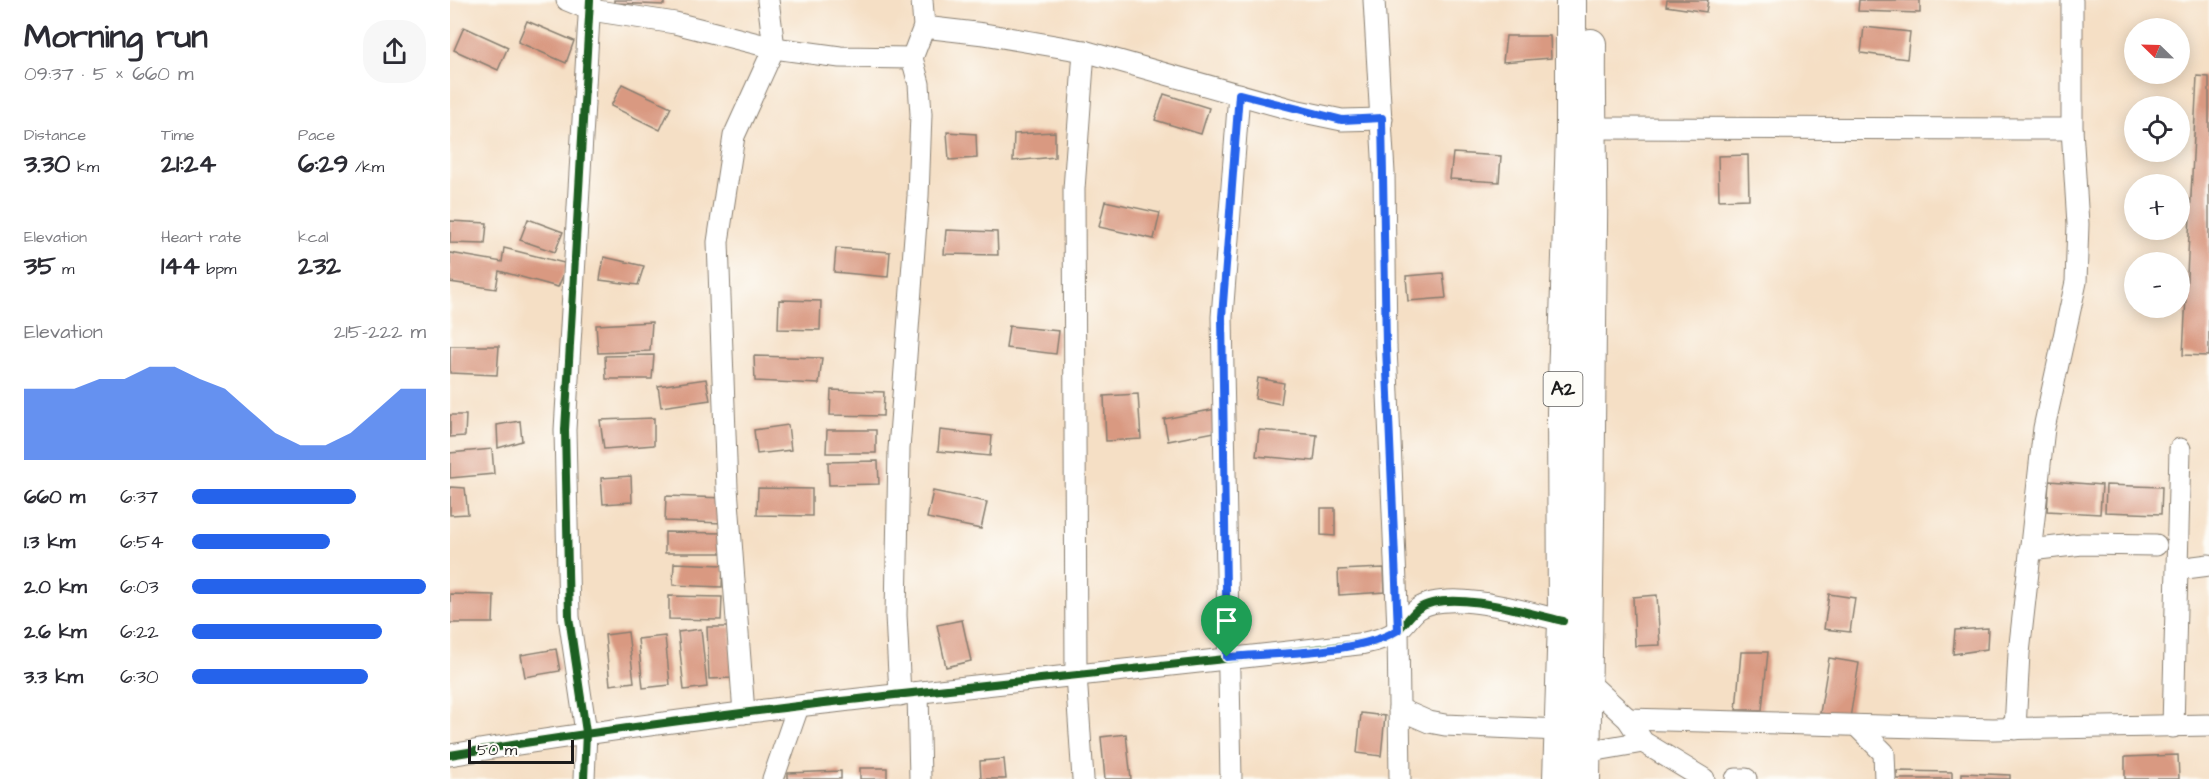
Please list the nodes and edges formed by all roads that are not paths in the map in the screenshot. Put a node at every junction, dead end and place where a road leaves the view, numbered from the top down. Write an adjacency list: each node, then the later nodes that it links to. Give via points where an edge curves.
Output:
1 (567, 0): 8 (street)
2 (768, 0): 10 (street)
3 (922, 0): 9 (street)
4 (1374, 0): 14 (street)
5 (1571, 0): 22 (highway, A2, via 1562,412)
6 (1592, 0): 15 (highway, A2)
7 (2072, 0): 16 (street)
8 (591, 5): 10 (street); 36 (street, via 565,430 569,617)
9 (924, 27): 11 (street); 12 (street)
10 (774, 48): 12 (street, via 840,57); 30 (street, via 734,136 718,242 727,488)
11 (1084, 51): 13 (street); 25 (street, via 1074,189)
12 (912, 58): 27 (street, via 921,114 899,449 896,615)
13 (1239, 94): 14 (street, via 1342,120); 24 (street, via 1222,317)
14 (1382, 118): 23 (street, via 1386,347)
15 (1592, 128): 16 (street); 26 (highway, A2)
16 (2072, 129): 19 (street, via 2078,224 2076,282 2044,428)
17 (2180, 449): 21 (street)
18 (2156, 545): 19 (street, via 2082,544)
19 (2030, 550): 35 (street)
20 (2209, 565): 21 (street)
21 (2178, 568): 34 (street)
22 (1563, 621): 23 (street, via 1444,600 1417,609); 39 (highway, A2)
23 (1398, 630): 24 (street, via 1355,645); 29 (street)
24 (1227, 657): 25 (street); 44 (street)
25 (1076, 674): 27 (street); 43 (street)
26 (1589, 683): 31 (street); 39 (highway, A2)
27 (909, 694): 28 (street); 42 (street)
28 (798, 707): 30 (street); 41 (street)
29 (1399, 709): 39 (street, via 1429,722); 45 (street)
30 (744, 713): 36 (street)
31 (1628, 718): 33 (street); 37 (street)
32 (2209, 725): 34 (street)
33 (1858, 727): 35 (street); 49 (street, via 1884,753)
34 (2173, 727): 35 (street)
35 (2015, 729)
36 (586, 732): 38 (street); 40 (street)
37 (1643, 741): 39 (street); 46 (street)
38 (450, 756)
39 (1569, 758)
40 (584, 779)
41 (773, 779)
42 (920, 779)
43 (1083, 779)
44 (1231, 779)
45 (1400, 779)
46 (1704, 779)
47 (1736, 779): 48 (street)
48 (1746, 779)
49 (1885, 779)

